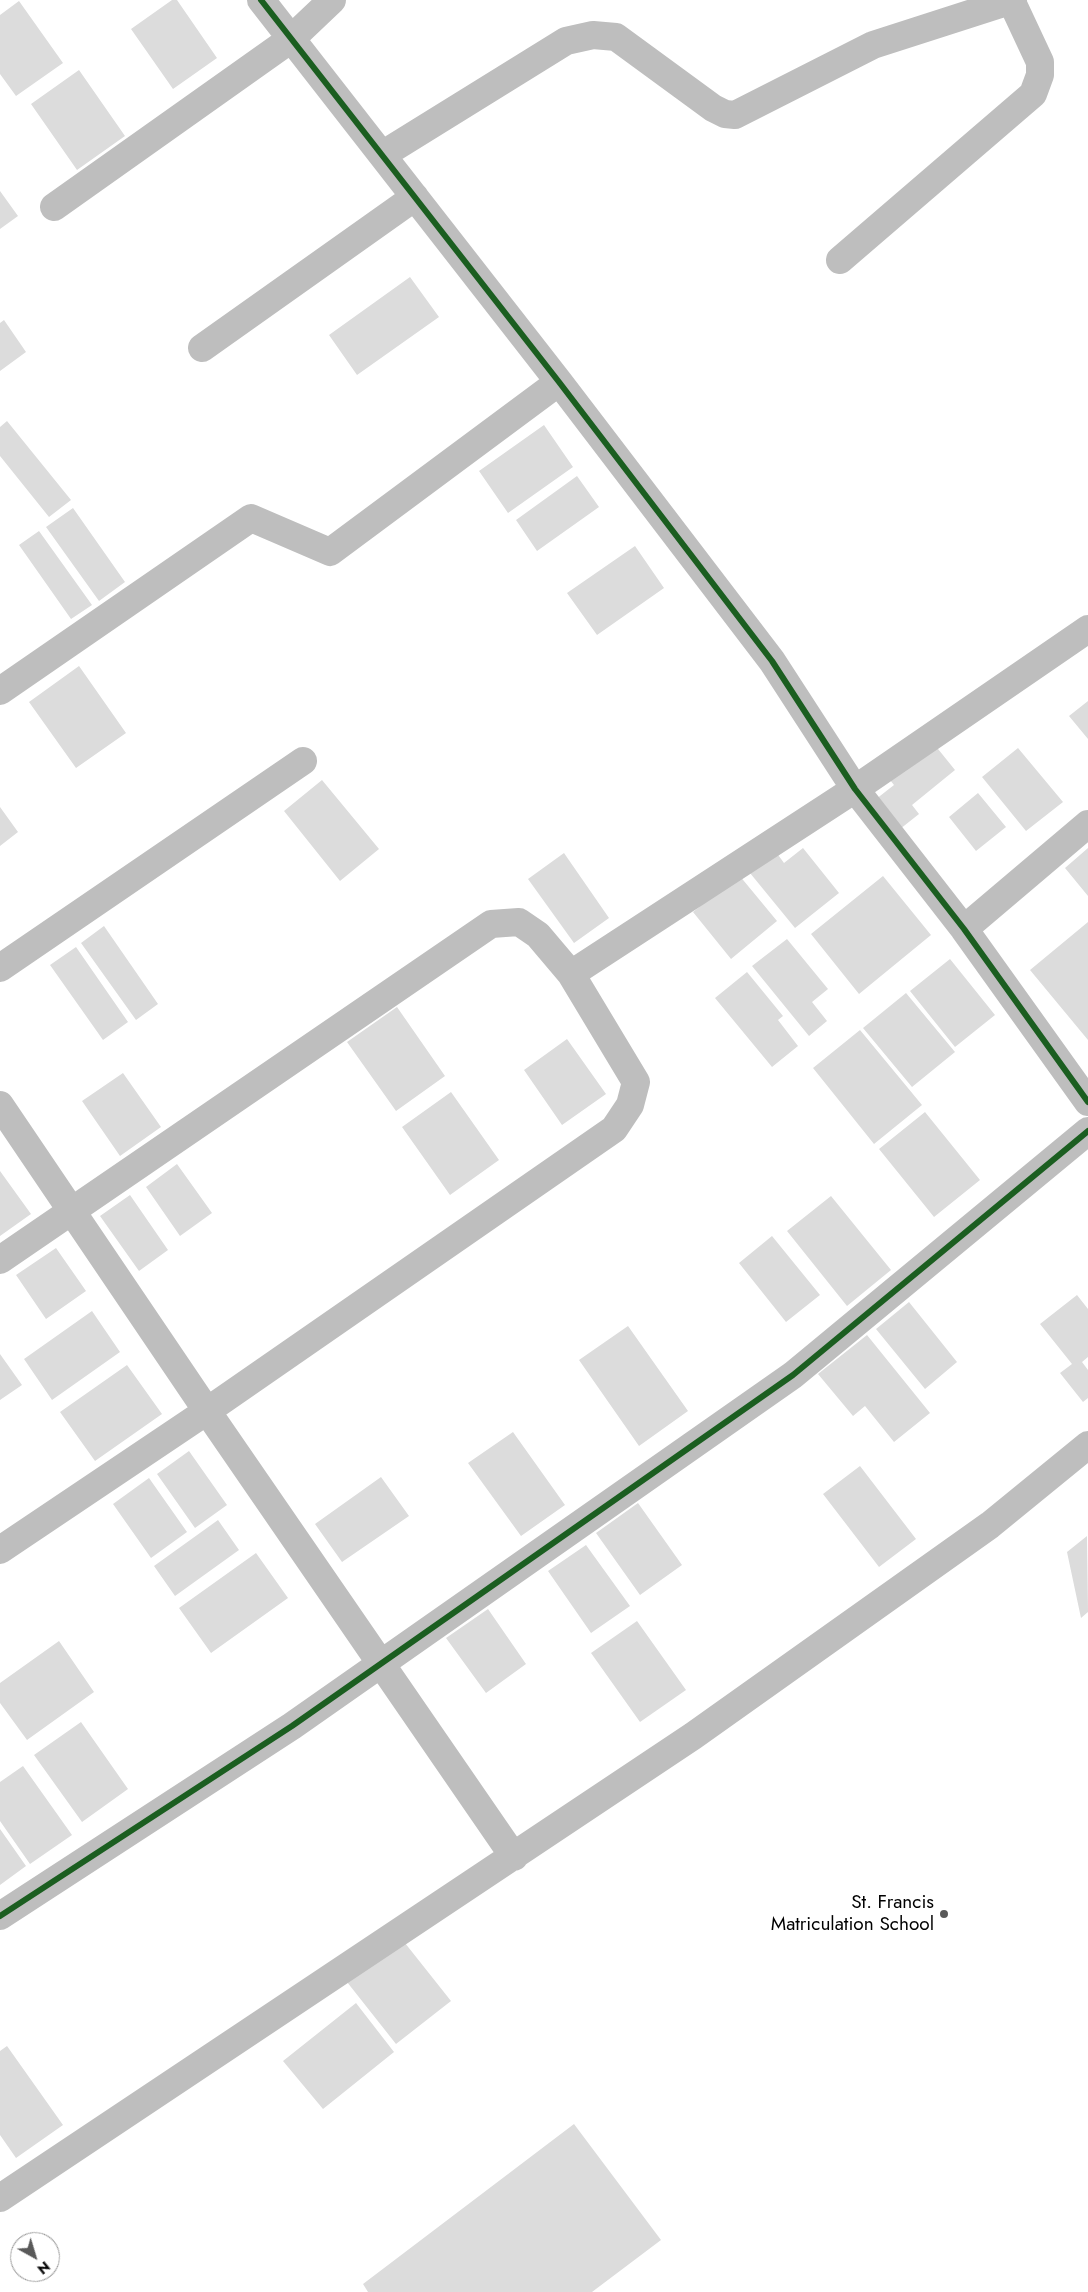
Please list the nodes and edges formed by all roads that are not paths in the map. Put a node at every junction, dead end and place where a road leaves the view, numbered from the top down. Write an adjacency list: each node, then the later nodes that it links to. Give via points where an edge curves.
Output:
1 (261, 0): 4 (street)
2 (332, 0): 4 (street)
3 (1012, 0): 5 (street, via 873,46 735,115 713,108 616,37 593,34 566,42); 8 (street, via 1040,62 1040,74 1033,94)
4 (291, 39): 5 (street); 7 (street)
5 (382, 155): 6 (street)
6 (415, 197): 9 (street); 10 (street)
7 (54, 207)
8 (840, 260)
9 (202, 348)
10 (559, 382): 12 (street, via 330,552 251,518); 14 (street, via 772,661)
11 (1088, 629): 14 (street)
12 (0, 691)
13 (303, 761): 17 (street)
14 (855, 789): 16 (street); 18 (street)
15 (1088, 824): 16 (street)
16 (964, 929): 19 (street)
17 (0, 968)
18 (571, 974): 22 (street, via 538,935 519,922 491,924); 24 (street, via 636,1082 630,1105 614,1129)
19 (1088, 1102)
20 (0, 1105): 22 (street)
21 (1088, 1131): 27 (street, via 793,1375)
22 (72, 1210): 23 (street); 24 (street)
23 (0, 1260)
24 (207, 1411): 26 (street); 27 (street)
25 (1088, 1445): 28 (street, via 990,1525 693,1736)
26 (0, 1550)
27 (380, 1664): 28 (street); 29 (street, via 292,1726)
28 (514, 1856): 30 (street)
29 (0, 1916)
30 (0, 2198)

